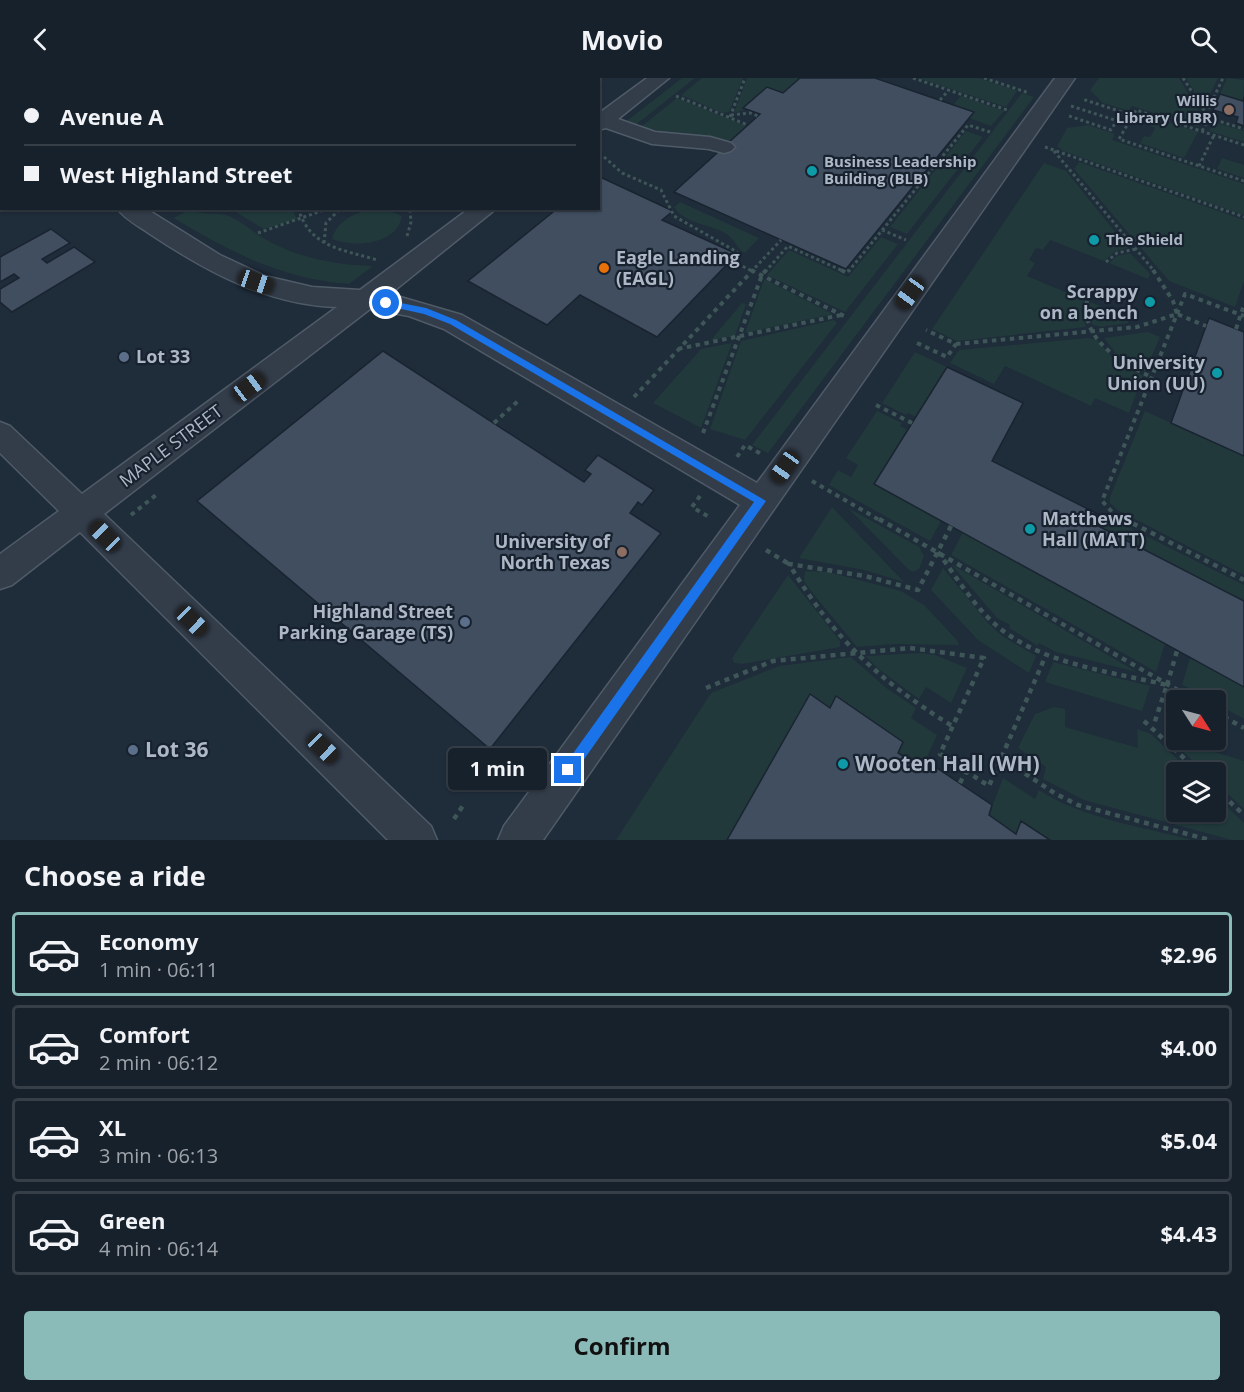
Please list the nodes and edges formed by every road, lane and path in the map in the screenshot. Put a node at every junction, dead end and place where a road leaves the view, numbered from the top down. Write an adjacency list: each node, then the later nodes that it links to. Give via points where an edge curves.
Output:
1 (659, 78): 21 (street)
2 (745, 78): 16 (path)
3 (913, 78): 8 (path)
4 (984, 78): 9 (path)
5 (1065, 78): 78 (street)
6 (1183, 78): 15 (path)
7 (1223, 78): 15 (path)
8 (949, 90): 12 (path); 14 (path)
9 (1021, 90)
10 (676, 96): 16 (path)
11 (1082, 99): 20 (path, via 1122,111)
12 (940, 100)
13 (1076, 108): 20 (path)
14 (1007, 110)
15 (1205, 114): 19 (path)
16 (730, 116): 17 (path); 23 (path)
17 (758, 116)
18 (1069, 117): 20 (path, via 1111,130)
19 (1209, 118): 24 (path); 25 (path)
20 (1116, 121): 22 (path)
21 (601, 122): 29 (street, via 652,138)
22 (1127, 124): 25 (path, via 1136,110); 31 (path, via 1119,140)
23 (748, 125)
24 (1244, 129)
25 (1202, 131): 27 (path)
26 (990, 132): 41 (path, via 968,125)
27 (1214, 135): 28 (path); 31 (path)
28 (1244, 144)
29 (724, 147)
30 (604, 157): 50 (path, via 620,172 659,189 671,203 675,216 736,252 738,255 732,261)
31 (1199, 166): 32 (path)
32 (1244, 181)
33 (132, 210): 52 (street, via 242,277 305,296)
34 (298, 210): 40 (path)
35 (325, 210): 40 (path)
36 (339, 210): 46 (path, via 326,221 322,231)
37 (410, 210): 43 (path)
38 (483, 210): 52 (street, MAPLE STREET)
39 (1244, 218): 47 (path, via 1054,150)
40 (300, 219): 42 (path); 46 (path)
41 (882, 230): 45 (path); 51 (path, via 847,273 788,246)
42 (258, 233)
43 (405, 240)
44 (781, 240): 50 (path)
45 (906, 240)
46 (324, 243): 49 (path)
47 (1136, 249): 48 (path, via 1117,253); 55 (path, via 1163,283)
48 (1106, 262)
49 (387, 263)
50 (752, 271): 51 (path); 64 (path)
51 (762, 275): 61 (path); 61 (path, via 844,316)
52 (366, 299): 78 (street, via 426,311 453,322); 79 (street, MAPLE STREET)
53 (1087, 301): 60 (path, via 1083,308)
54 (1244, 305): 56 (path)
55 (1177, 314): 56 (path, via 1185,294); 57 (path); 60 (path, via 1153,324); 65 (path)
56 (1242, 316): 58 (path)
57 (1206, 326)
58 (1236, 329)
59 (926, 330): 63 (path)
60 (1093, 332): 63 (path); 65 (path, via 1112,355)
61 (737, 339): 64 (path); 71 (path)
62 (917, 343): 63 (path, via 947,357)
63 (956, 344)
64 (678, 350): 66 (path)
65 (1151, 377): 87 (path, via 1103,495 1104,506)
66 (634, 397)
67 (518, 401): 69 (path)
68 (876, 405): 70 (path)
69 (494, 423)
70 (912, 423)
71 (703, 433)
72 (0, 434): 79 (street)
73 (764, 456): 74 (path, via 746,445)
74 (736, 457)
75 (812, 481): 84 (path)
76 (159, 492): 80 (path)
77 (701, 494): 81 (path, via 692,507)
78 (761, 501): 108 (street)
79 (81, 513): 86 (street, MAPLE STREET); 107 (street)
80 (131, 515)
81 (711, 518)
82 (951, 526): 84 (path)
83 (766, 550): 85 (path)
84 (938, 551): 85 (path, via 918,590 865,576); 90 (path, via 964,589 1002,630); 91 (path)
85 (789, 564): 89 (path)
86 (0, 574)
87 (1244, 580)
88 (1177, 651): 91 (path)
89 (855, 653): 92 (path, via 773,661); 97 (path, via 891,685); 97 (path, via 910,648 984,658)
90 (1046, 655): 91 (path); 99 (path)
91 (1167, 685): 93 (path); 96 (path)
92 (706, 688)
93 (1177, 690)
94 (1226, 717): 98 (path)
95 (1144, 721): 100 (path)
96 (1154, 724)
97 (952, 726): 101 (path, via 940,754)
98 (1244, 728)
99 (1000, 758): 101 (path, via 989,786); 109 (path, via 1078,805)
100 (1188, 762)
101 (966, 771): 102 (path)
102 (960, 783)
103 (1226, 798): 105 (path)
104 (464, 804): 106 (path)
105 (1244, 815)
106 (454, 819)
107 (417, 840)
108 (518, 840)
109 (1210, 840)

